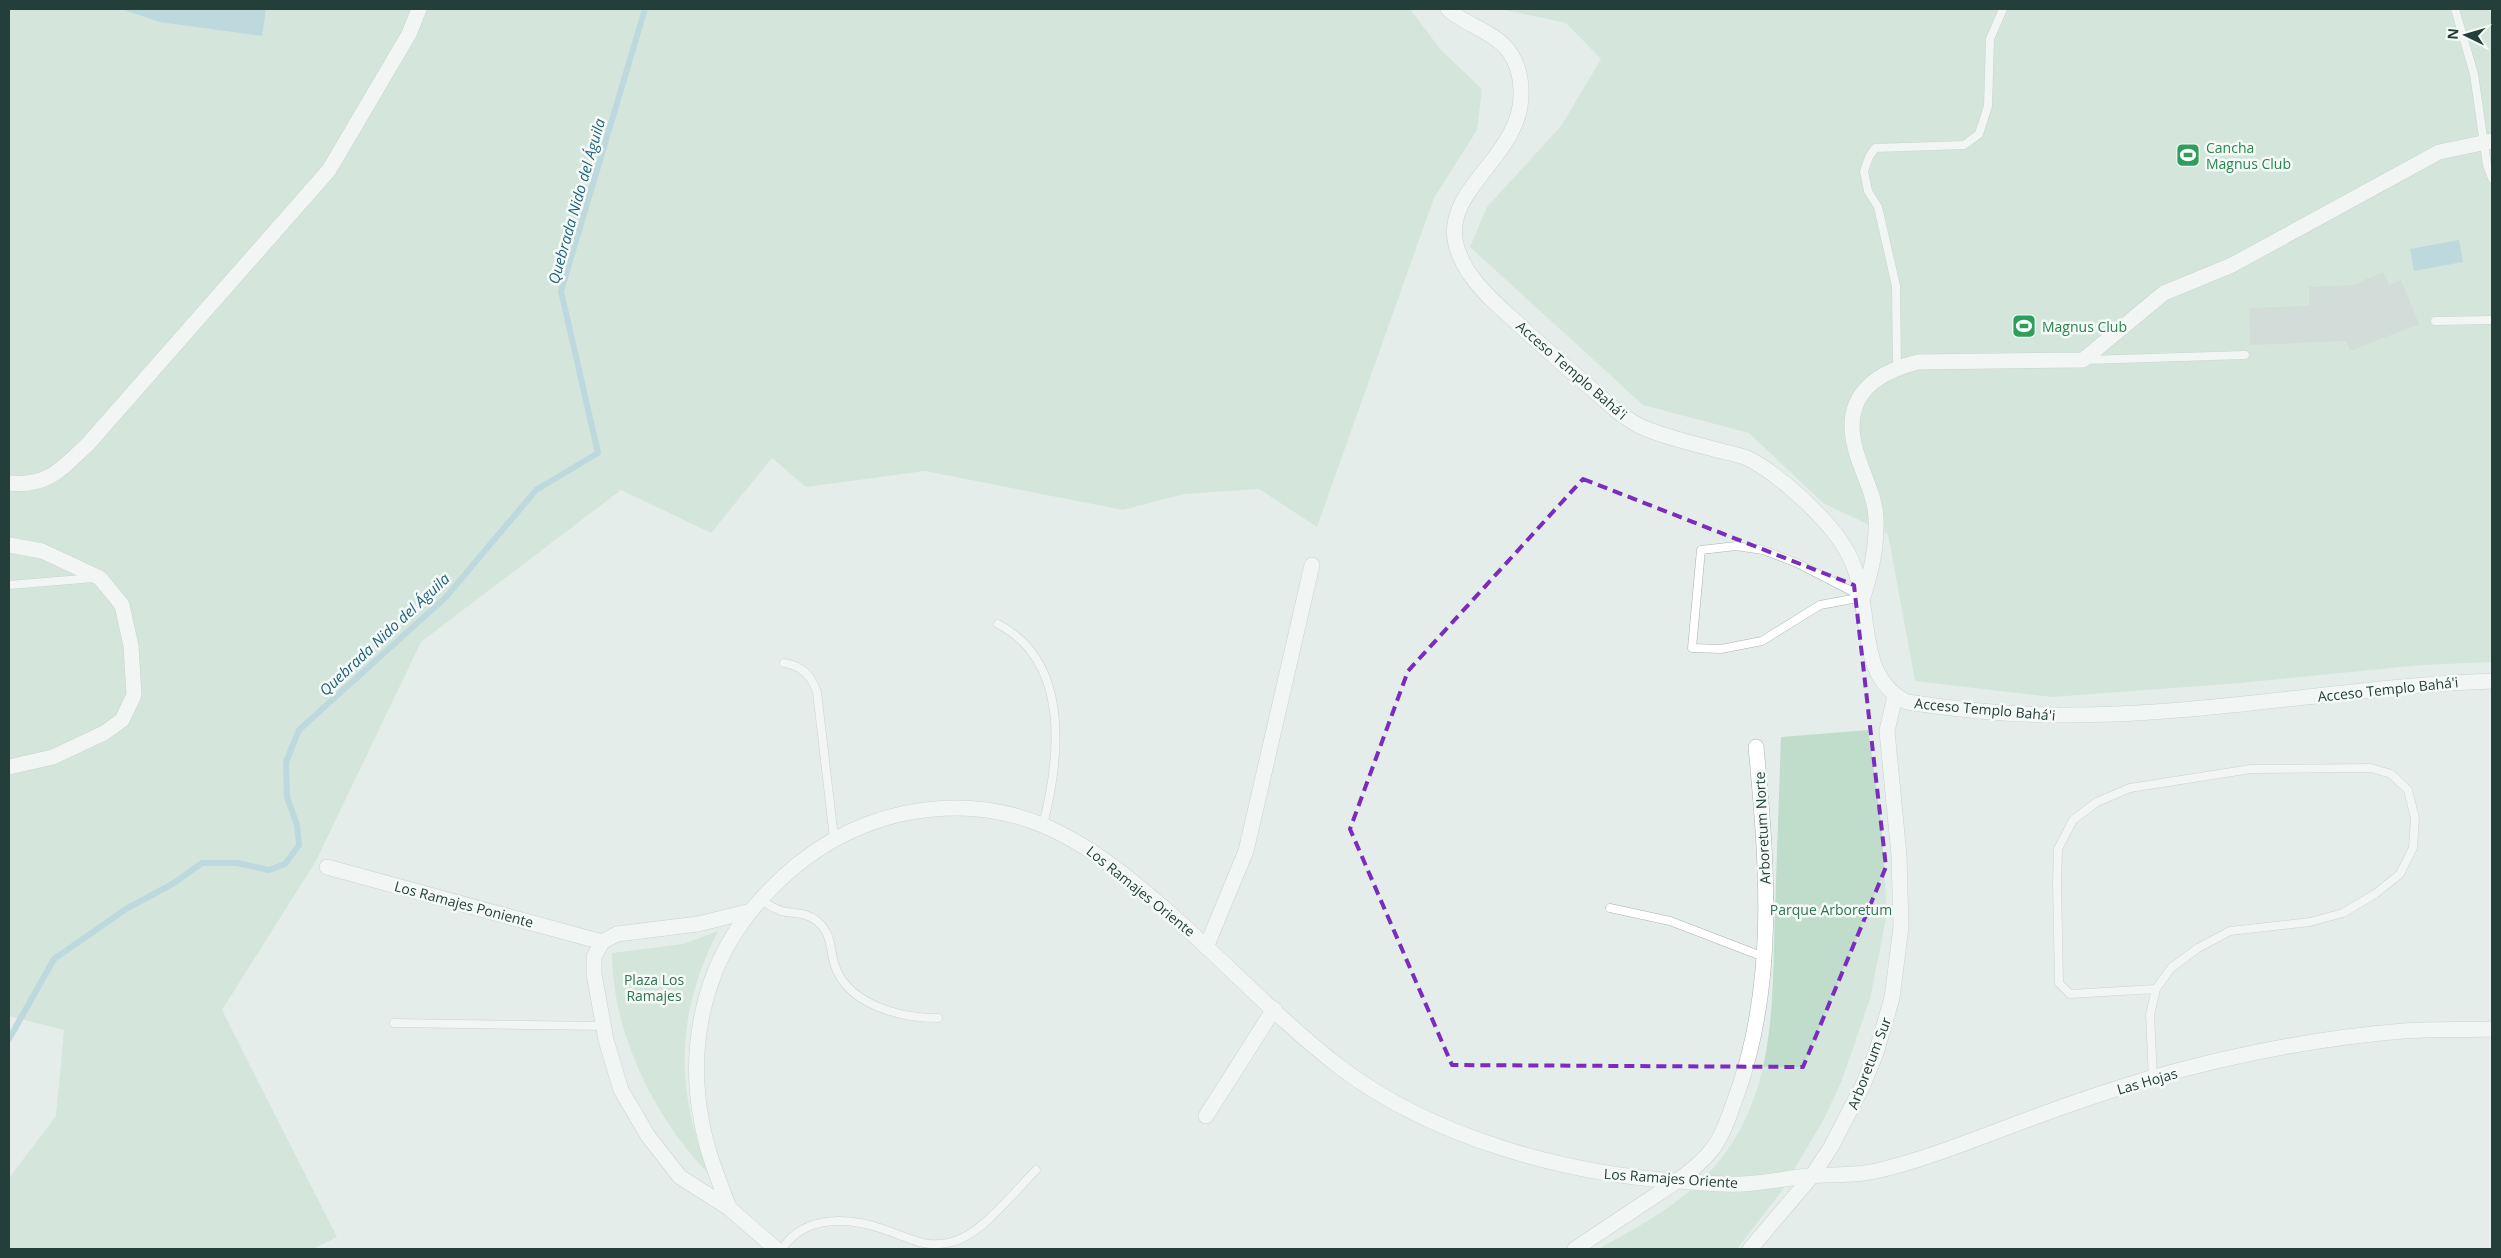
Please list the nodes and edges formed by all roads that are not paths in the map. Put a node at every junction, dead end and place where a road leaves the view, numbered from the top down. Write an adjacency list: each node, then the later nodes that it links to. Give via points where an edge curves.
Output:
1 (419, 9): 12 (street, via 409,34 329,170 88,444 53,476 26,485)
2 (1448, 9): 17 (street, Acceso Templo Bahá'i, via 1507,48 1521,79 1522,97 1516,126 1508,142 1463,200 1454,221 1459,254 1471,276 1557,360 1624,417 1666,436 1745,457 1762,467 1835,533 1856,570)
3 (2002, 9): 11 (lane, via 1990,40 1988,106 1979,134 1964,145 1875,148 1864,172 1890,250 1896,286)
4 (2455, 9): 5 (lane, via 2474,74)
5 (2488, 141): 6 (lane, via 2486,165); 10 (street, via 2439,152 2232,265 2164,293)
6 (2492, 178)
7 (2492, 320): 8 (lane)
8 (2435, 321)
9 (2244, 355): 10 (lane)
10 (2083, 360): 11 (street, via 1918,362)
11 (1896, 367): 17 (street, via 1864,389 1851,417 1856,451 1876,518 1870,577)
12 (9, 483)
13 (9, 545): 15 (street, via 42,551)
14 (1312, 565): 30 (street, Los Ramajes Oriente, via 1246,851)
15 (100, 578): 16 (lane); 23 (street, via 122,605 131,646 134,695 126,712 122,720 104,733 61,753)
16 (9, 585)
17 (1862, 597): 17 (lane, via 1763,550 1736,546 1701,550 1692,648 1721,649 1762,640 1820,605); 21 (street, Acceso Templo Bahá'i, via 1870,653 1876,671)
18 (998, 624): 24 (lane, via 1012,631 1033,652 1050,690 1055,751 1050,798)
19 (784, 663): 25 (lane, via 808,674 817,692)
20 (2492, 681): 21 (street, Acceso Templo Bahá'i, via 2408,685 2249,703 2098,714 1970,710 1907,702)
21 (1895, 696): 41 (street, Arboretum Sur, via 1887,732 1899,855 1901,927 1892,998 1876,1053 1862,1085)
22 (1756, 747): 31 (street, Arboretum Norte, via 1766,845)
23 (9, 767)
24 (1043, 825): 25 (street, Los Ramajes Oriente, via 996,812 941,808 886,817); 30 (street, Los Ramajes Oriente, via 1080,842 1107,860)
25 (834, 838): 27 (street, Los Ramajes Oriente, via 788,870)
26 (327, 867): 29 (street, Los Ramajes Poniente)
27 (756, 906): 29 (street, via 698,924 617,934); 34 (lane, via 800,913 817,921 829,937 838,970 860,996 900,1015); 43 (street, via 730,939 718,964 704,1007 698,1043 698,1099 702,1127)
28 (1610, 908): 31 (lane, via 1670,920)
29 (602, 942): 36 (street, via 594,957 594,966)
30 (1207, 945): 33 (street, Los Ramajes Oriente)
31 (1765, 958): 42 (street, Arboretum Norte, via 1752,1041 1729,1117 1710,1152)
32 (2156, 989): 32 (lane, via 2171,968 2198,948 2230,931 2310,922 2343,913 2388,884 2400,874 2412,848 2415,818 2408,790 2391,774 2371,768 2251,769 2130,788 2097,802 2073,820 2058,849 2059,983 2070,994); 38 (lane, via 2150,1015)
33 (1274, 1009): 39 (street); 42 (street, Los Ramajes Oriente, via 1342,1068 1378,1091 1454,1130 1569,1167)
34 (938, 1018)
35 (394, 1023): 36 (lane)
36 (603, 1026): 43 (street, via 621,1090 648,1136 680,1177)
37 (2492, 1029): 38 (street, Las Hojas, via 2405,1031 2342,1038)
38 (2153, 1078): 41 (street, Las Hojas, via 2078,1101 1925,1158 1869,1173)
39 (1206, 1116)
40 (1036, 1170): 45 (lane, via 974,1232 953,1242 916,1243 873,1225 834,1221 804,1228 794,1234)
41 (1812, 1176): 42 (street, Los Ramajes Oriente, via 1740,1184); 47 (street, Arboretum Sur)
42 (1676, 1181): 46 (street, Arboretum Norte)
43 (729, 1208): 44 (street)
44 (776, 1249)
45 (782, 1249)
46 (1575, 1249)
47 (1750, 1249)

